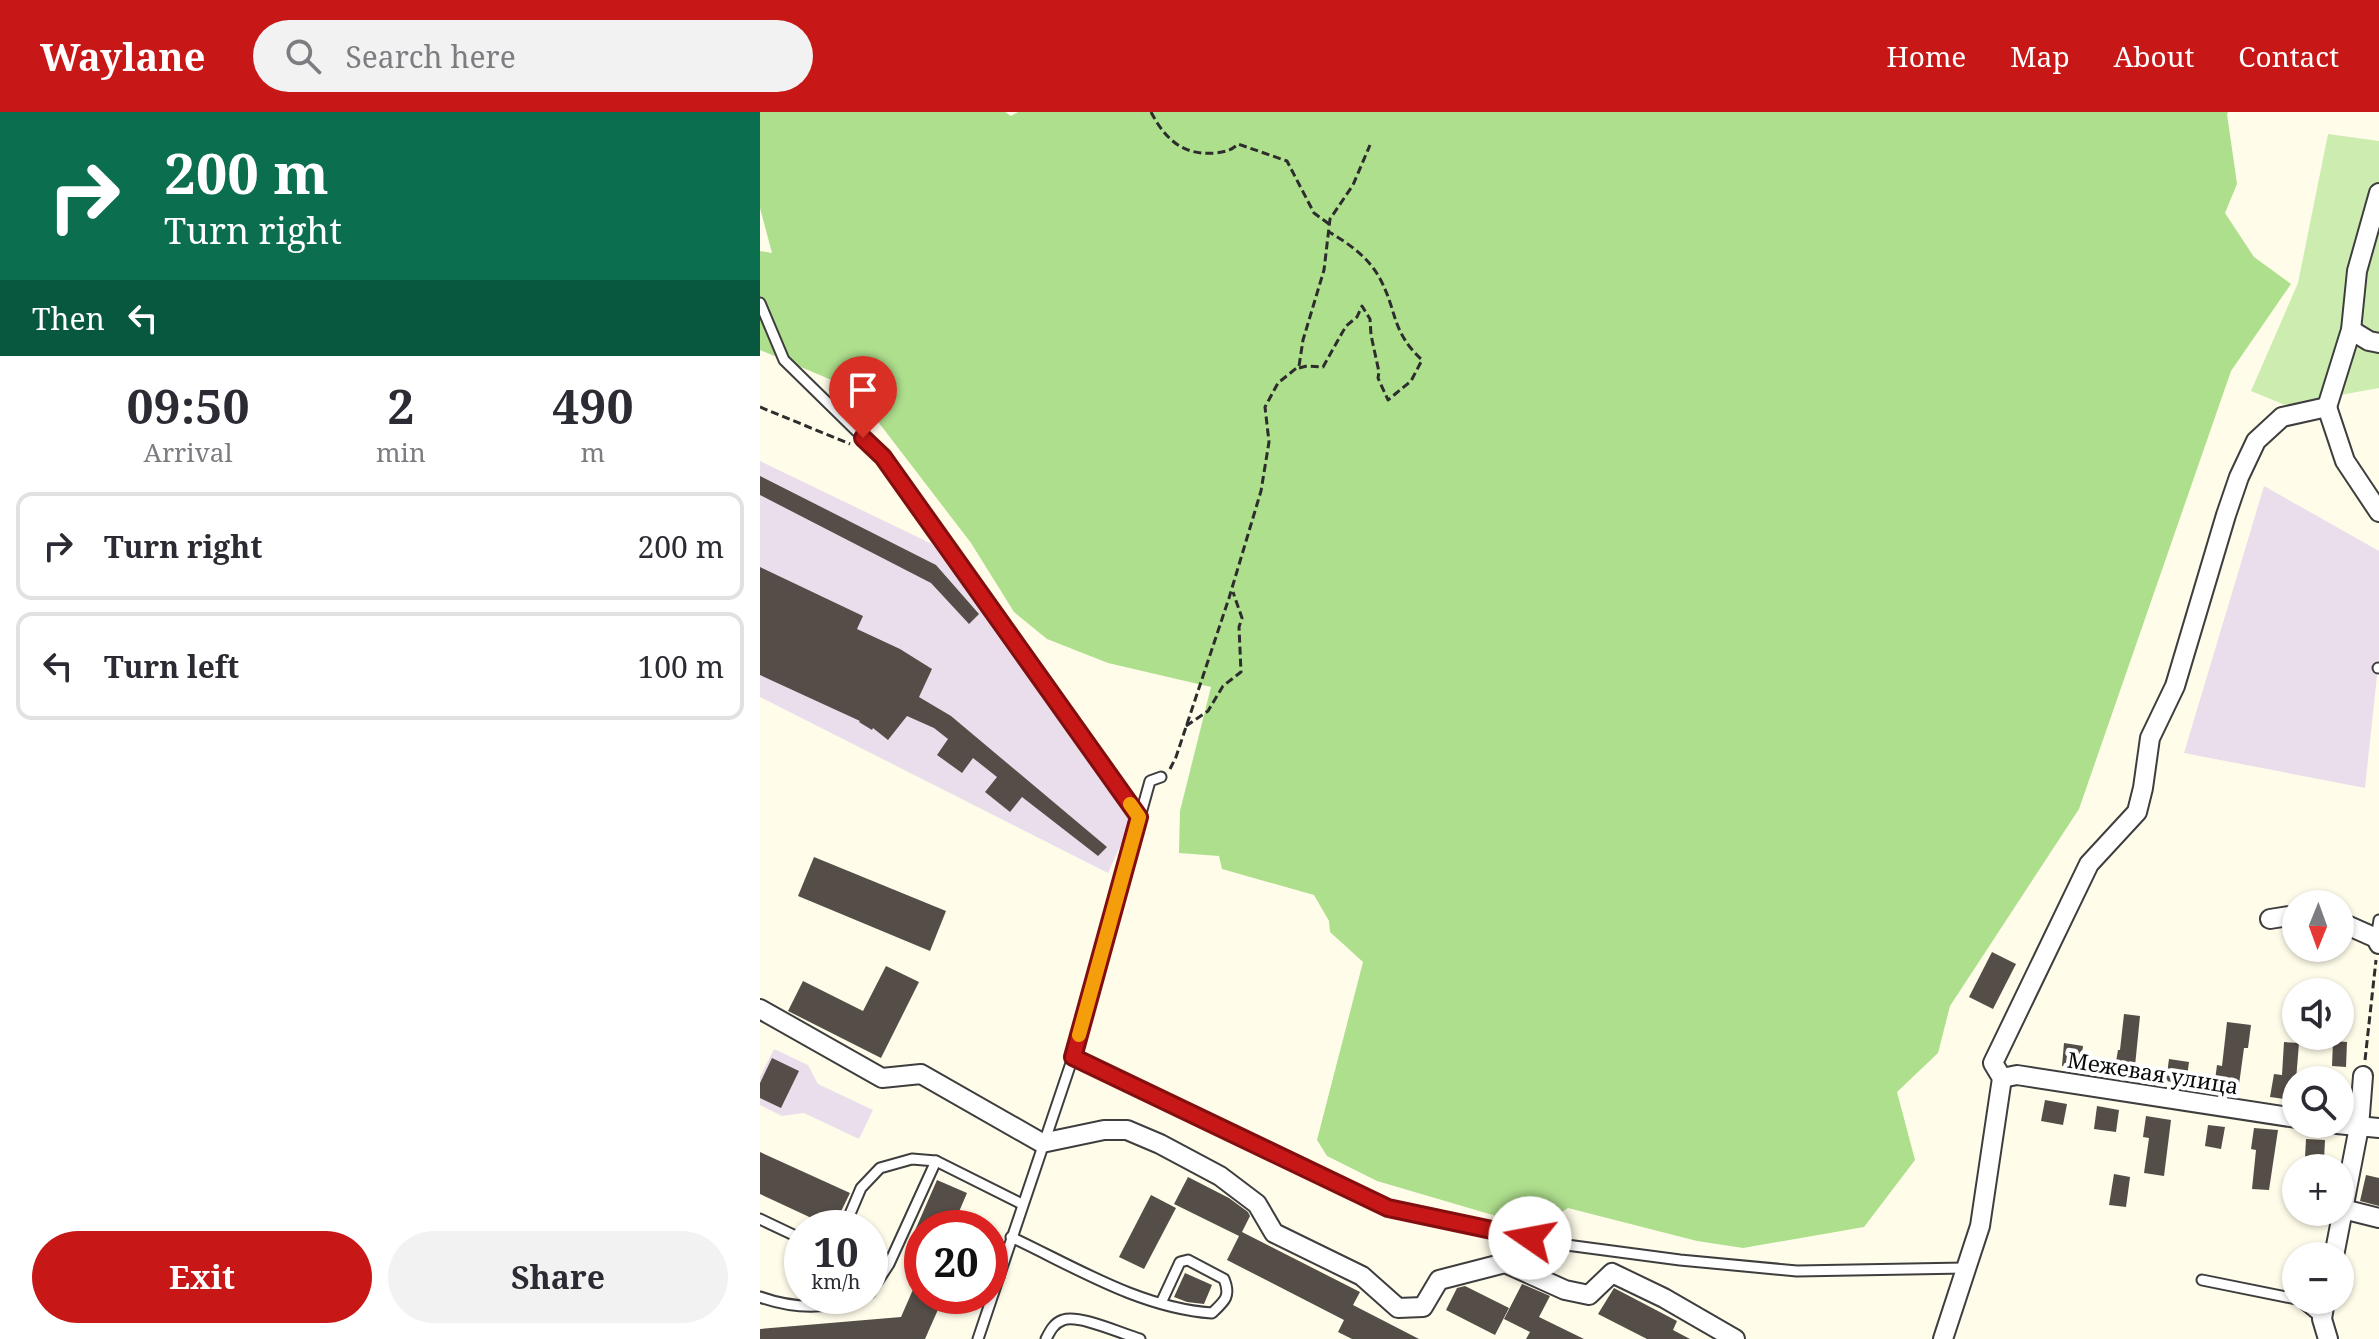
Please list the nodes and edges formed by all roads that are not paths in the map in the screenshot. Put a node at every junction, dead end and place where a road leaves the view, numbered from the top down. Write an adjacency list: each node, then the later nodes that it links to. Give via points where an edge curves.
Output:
1 (2379, 193): 3 (street, via 2357,271)
2 (760, 303): 8 (lane, via 784,360 883,457)
3 (2351, 330): 4 (street); 5 (street)
4 (2379, 343)
5 (2327, 407): 6 (street, via 2345,461); 16 (street, via 2282,417 2256,441 2226,515 2175,686 2150,738 2137,812 2089,864 2066,908 1993,1063)
6 (2379, 512)
7 (1161, 777): 8 (lane, via 1150,781)
8 (1139, 817): 14 (lane)
9 (2282, 917): 10 (street)
10 (2270, 919)
11 (2354, 926): 12 (street)
12 (2378, 934)
13 (760, 1009): 21 (street, via 882,1078 921,1074)
14 (1073, 1057): 21 (lane); 32 (lane, via 1388,1208 1559,1244 1709,1263 1797,1271)
15 (2363, 1076): 19 (street)
16 (2002, 1078): 17 (street, Межевая улица, via 2017,1075); 32 (street, via 1980,1226)
17 (2282, 1116)
18 (2354, 1126): 19 (street)
19 (2359, 1127): 20 (street); 22 (street)
20 (2379, 1128)
21 (1042, 1143): 24 (lane); 42 (street, via 1127,1130 1160,1144 1220,1176 1257,1204 1274,1233 1362,1276 1398,1308 1423,1307 1439,1280 1505,1263 1589,1295 1612,1273)
22 (2354, 1154)
23 (936, 1161): 24 (lane); 25 (lane, via 912,1159 880,1168 861,1188); 31 (lane)
24 (1022, 1204): 30 (lane)
25 (852, 1210)
26 (2354, 1212): 27 (street)
27 (2379, 1218)
28 (760, 1219): 29 (lane)
29 (784, 1230)
30 (1011, 1237): 37 (lane); 39 (lane)
31 (888, 1266)
32 (1965, 1268): 43 (street)
33 (2202, 1280): 34 (lane)
34 (2282, 1296)
35 (760, 1297): 36 (lane)
36 (784, 1303)
37 (1161, 1303): 37 (lane, via 1212,1313 1228,1289 1224,1279 1188,1260 1180,1262)
38 (2324, 1314): 44 (street)
39 (978, 1339)
40 (1046, 1339): 41 (lane, via 1062,1320 1074,1318)
41 (1140, 1339)
42 (1735, 1339)
43 (1943, 1339)
44 (2328, 1339)

